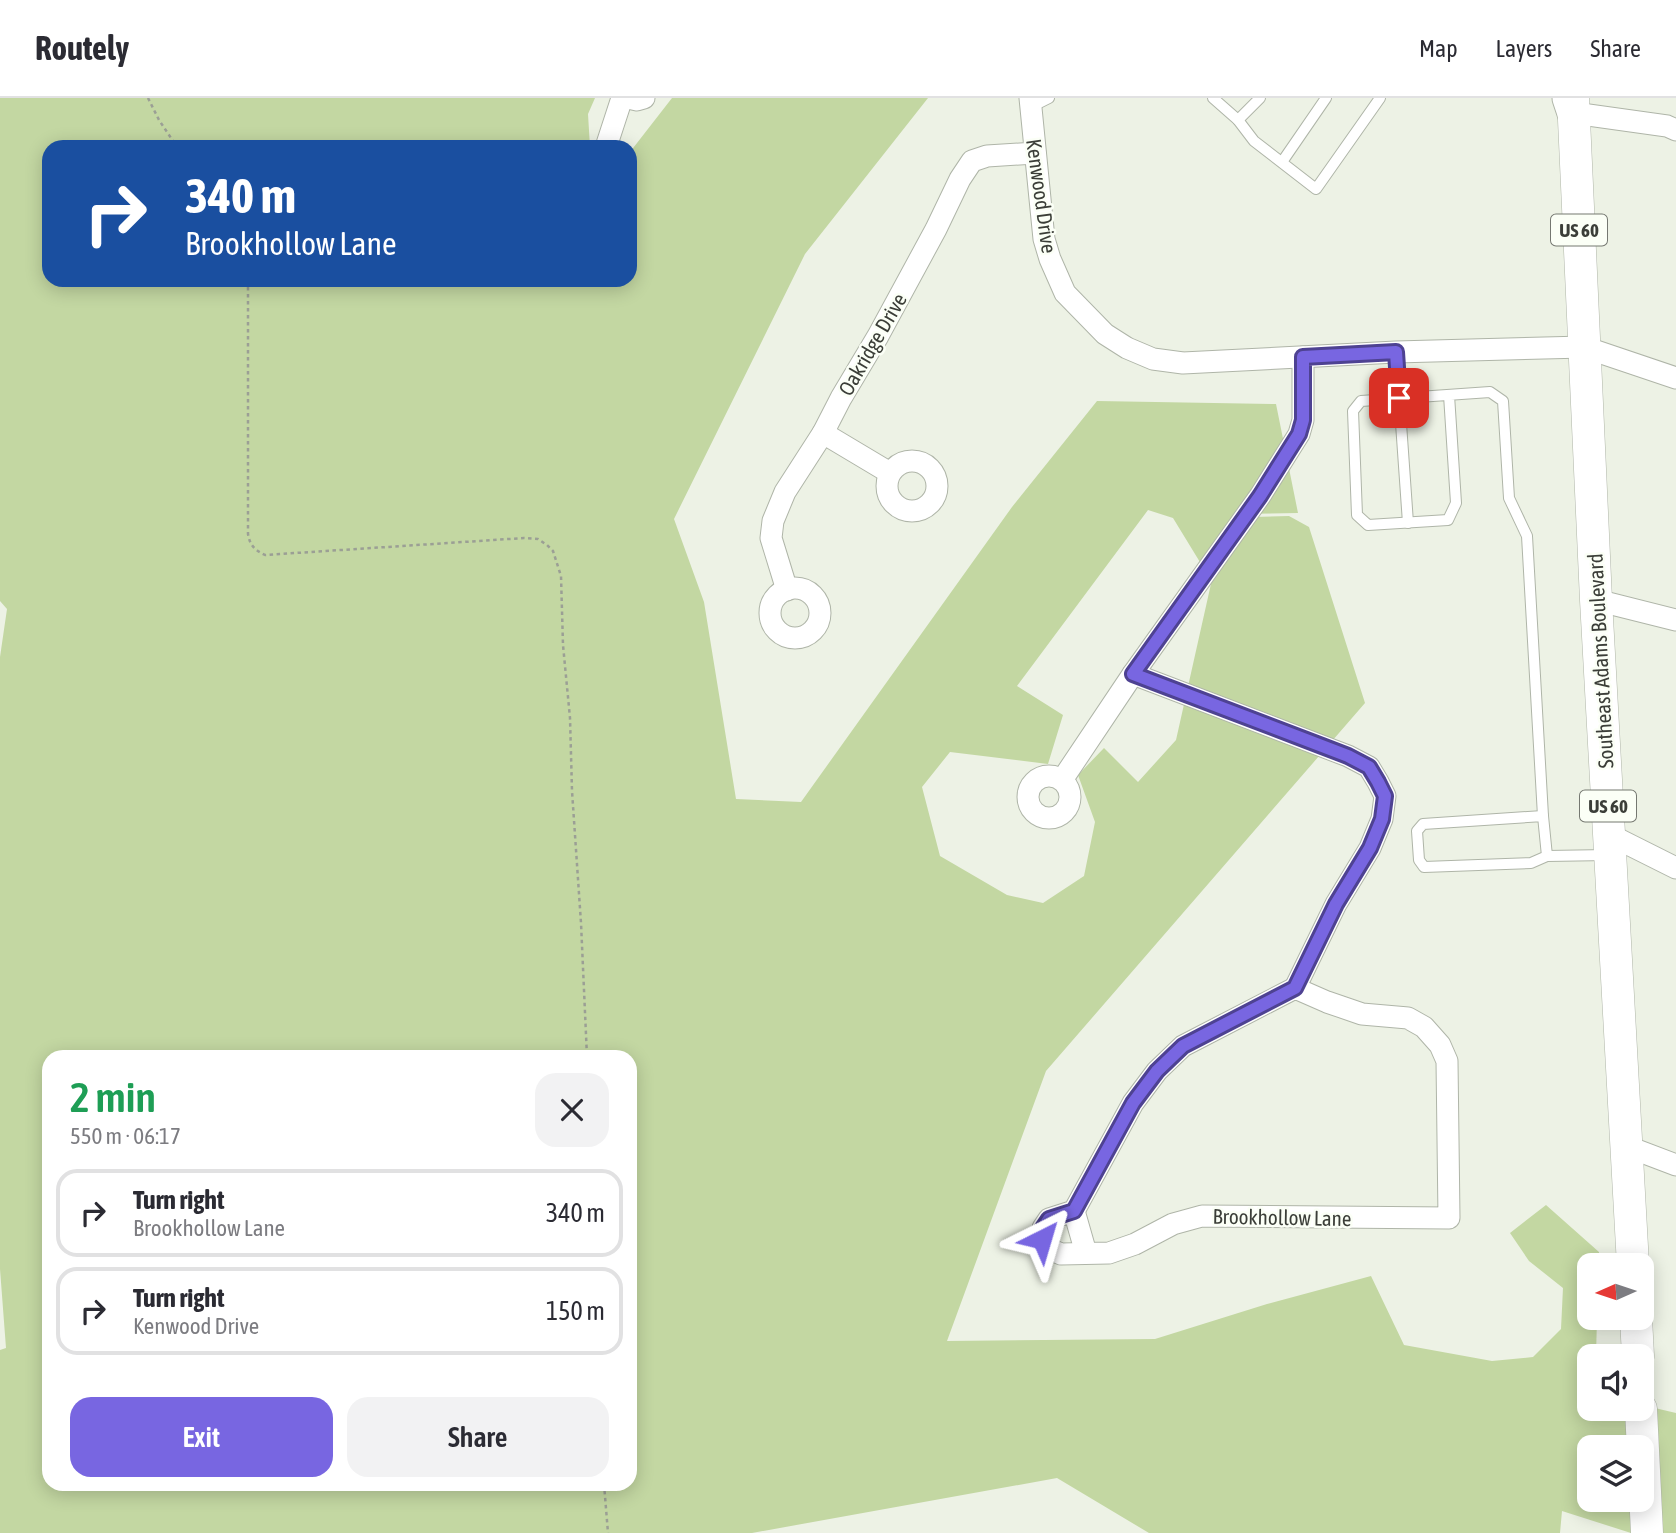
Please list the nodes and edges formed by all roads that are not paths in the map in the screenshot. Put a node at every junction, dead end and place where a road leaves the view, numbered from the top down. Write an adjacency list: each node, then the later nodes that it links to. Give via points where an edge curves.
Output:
1 (622, 98): 12 (street)
2 (628, 98): 3 (street)
3 (644, 98)
4 (1213, 98): 10 (lane)
5 (1260, 98): 10 (lane)
6 (1326, 98): 14 (lane)
7 (1380, 98): 14 (lane, via 1316,190)
8 (1037, 101): 13 (street, Kenwood Drive)
9 (1572, 103): 11 (street); 15 (main road, Southeast Adams Boulevard / US 60)
10 (1238, 120): 14 (lane, via 1254,141)
11 (1676, 130)
12 (608, 140)
13 (1035, 153): 17 (street, Kenwood Drive, via 1050,259 1065,293 1105,334 1153,359 1183,363); 21 (street, Oakridge Drive, via 972,161)
14 (1282, 162)
15 (1584, 347): 16 (street, Kenwood Drive); 18 (street); 25 (main road, Southeast Adams Boulevard / US 60)
16 (1396, 352): 17 (street, Kenwood Drive); 20 (lane)
17 (1303, 357): 27 (street, via 1299,434)
18 (1676, 378)
19 (1449, 395): 20 (lane); 23 (lane, via 1456,503 1448,520); 29 (lane, via 1490,392 1503,401 1509,498 1527,536)
20 (1399, 398): 23 (lane); 23 (lane, via 1361,401 1353,411 1357,514 1368,525)
21 (823, 433): 22 (street); 24 (street, Oakridge Drive, via 785,492 773,521 771,538)
22 (890, 473)
23 (1408, 523)
24 (787, 590)
25 (1596, 600): 26 (street); 30 (main road, Southeast Adams Boulevard / US 60)
26 (1676, 620)
27 (1133, 674): 28 (street); 33 (street, via 1348,756 1369,767 1378,782 1385,796 1382,819)
28 (1062, 780)
29 (1544, 816): 31 (lane); 31 (lane, via 1423,824 1417,831 1419,860 1424,867 1531,863)
30 (1611, 845): 31 (lane); 32 (street); 34 (main road, Southeast Adams Boulevard / US 60)
31 (1547, 856)
32 (1676, 868)
33 (1295, 988): 36 (street, via 1183,1046 1157,1071 1133,1103); 37 (street, Brookhollow Lane, via 1362,1014 1408,1018 1440,1045 1447,1061 1449,1218 1202,1216 1173,1224 1109,1254)
34 (1626, 1146): 35 (street); 38 (main road, Southeast Adams Boulevard / US 60)
35 (1676, 1165)
36 (1074, 1211): 37 (street); 37 (street, Brookhollow Lane, via 1049,1219 1042,1239 1047,1248 1061,1254)
37 (1086, 1253)
38 (1632, 1253)
39 (1642, 1421): 40 (main road)
40 (1647, 1533)

